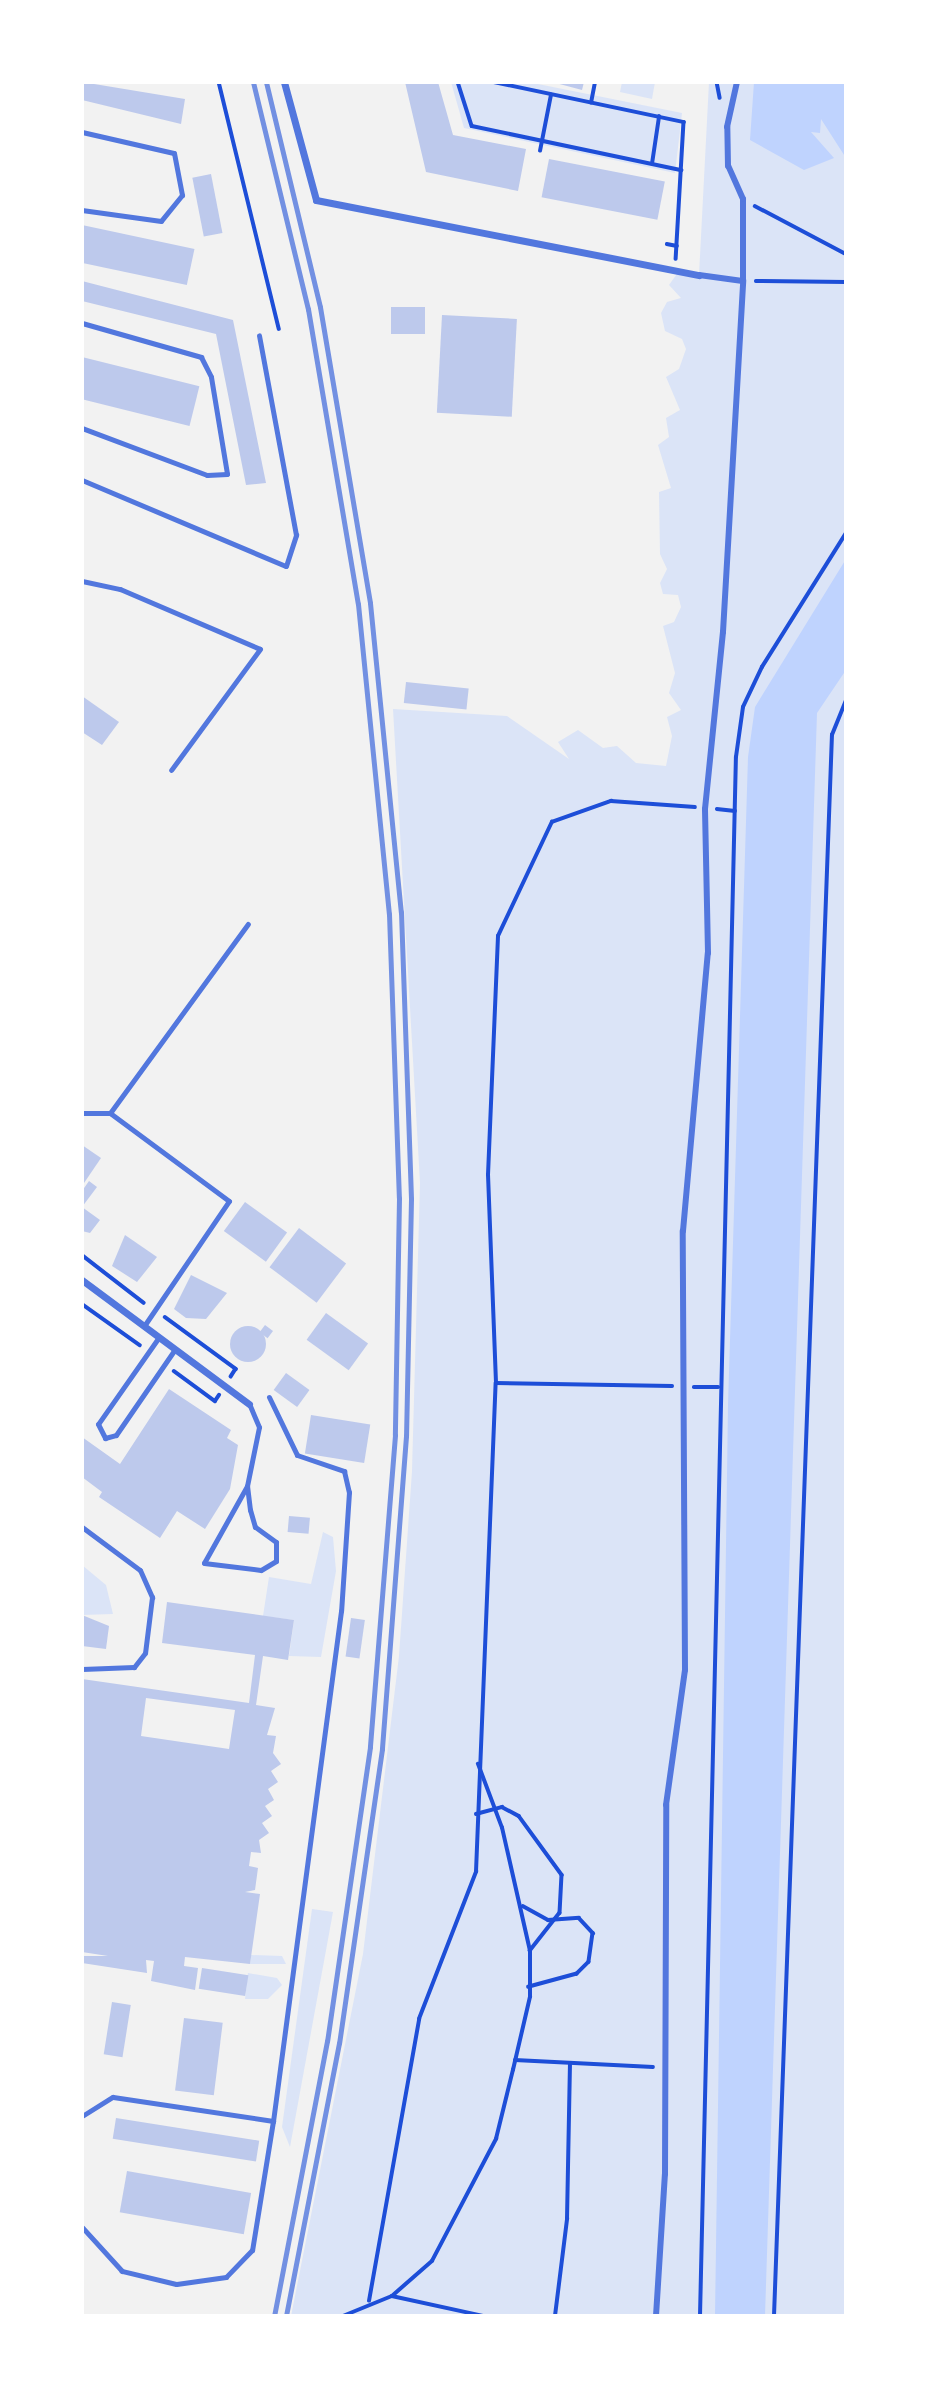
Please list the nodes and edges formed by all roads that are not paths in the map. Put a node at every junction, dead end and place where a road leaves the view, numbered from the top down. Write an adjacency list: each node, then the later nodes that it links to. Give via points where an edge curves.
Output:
1 (284, 82): 5 (street, via 316,200)
2 (737, 82): 6 (street, via 727,127 728,166 743,200)
3 (82, 132): 4 (lane, via 174,153 182,195 161,221)
4 (82, 210)
5 (699, 275): 6 (street)
6 (743, 281): 28 (street, via 723,632 705,808 708,953 683,1231 685,1670 666,1805 665,2067)
7 (82, 324): 9 (lane, via 201,357 211,377 227,474 207,475)
8 (259, 335): 10 (lane, via 296,535 286,566)
9 (82, 428)
10 (82, 480)
11 (82, 580): 12 (lane, via 120,589 260,649)
12 (171, 770)
13 (248, 924): 14 (lane)
14 (110, 1113): 15 (lane); 17 (lane, via 229,1201)
15 (82, 1114)
16 (82, 1280): 17 (street)
17 (144, 1326): 18 (street)
18 (159, 1337): 19 (street); 19 (lane, via 98,1424 105,1438 116,1435)
19 (175, 1349): 21 (street)
20 (269, 1397): 26 (lane, via 297,1455 344,1471 349,1492 340,1624)
21 (249, 1404): 22 (lane, via 259,1427)
22 (247, 1486): 22 (lane, via 241,1497 204,1563 261,1570 276,1561 276,1542 255,1527)
23 (82, 1527): 24 (lane, via 140,1570 152,1597 145,1653 134,1667)
24 (82, 1669)
25 (82, 2116): 26 (lane, via 113,2097)
26 (273, 2122): 27 (lane, via 252,2250 226,2277 176,2284 122,2271)
27 (82, 2227)
28 (656, 2316)

